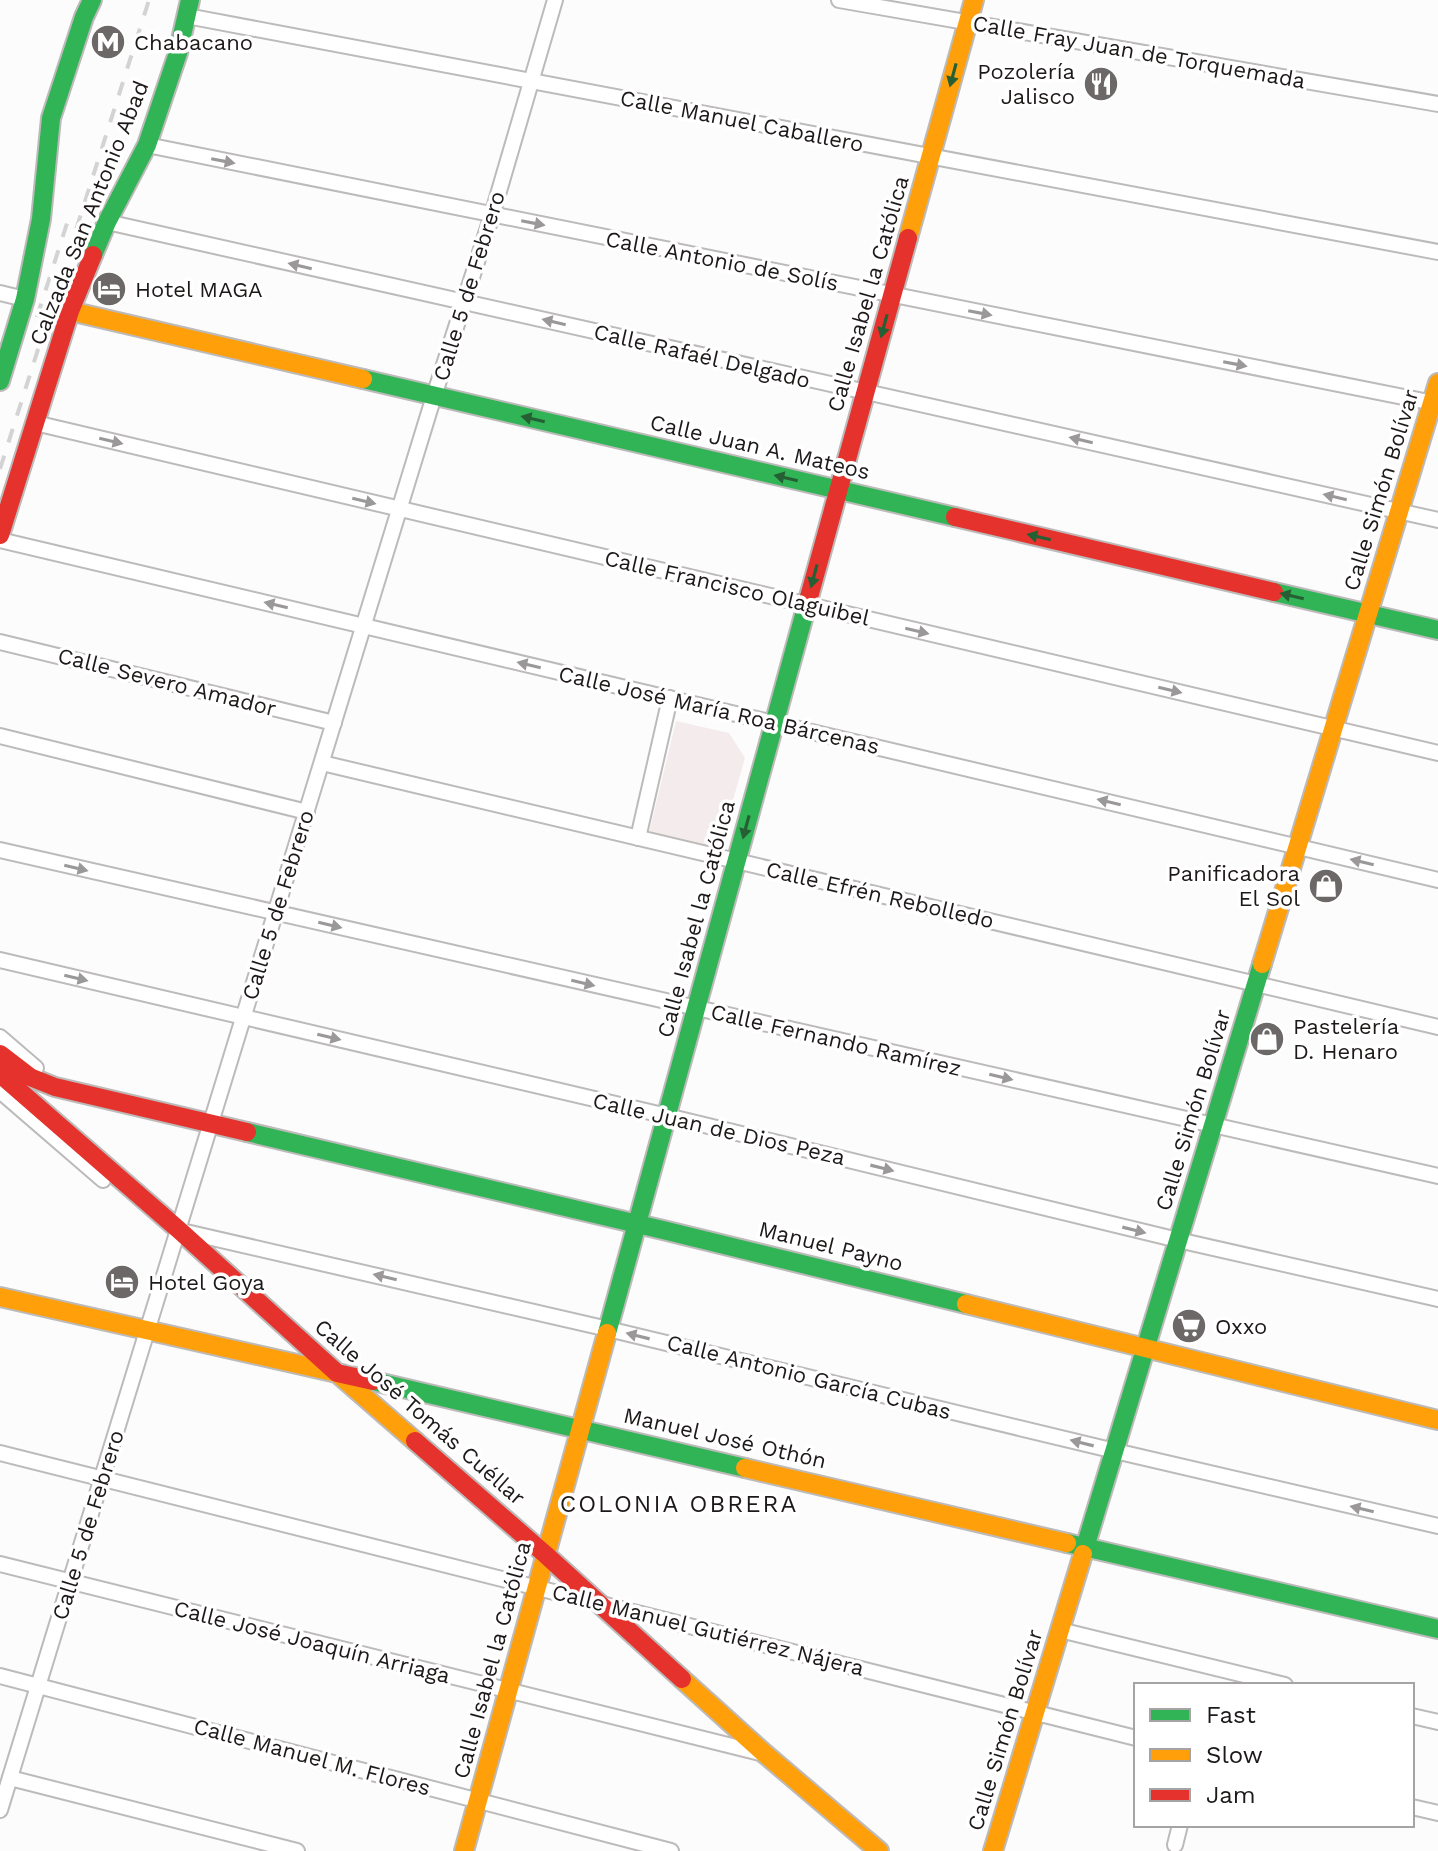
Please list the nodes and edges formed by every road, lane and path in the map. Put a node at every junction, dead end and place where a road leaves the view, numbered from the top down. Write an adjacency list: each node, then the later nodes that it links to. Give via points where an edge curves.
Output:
1 (92, 0): 16 (main road, Calzada San Antonio Abad, via 51,118 41,219)
2 (555, 0): 7 (street, Calle 5 de Febrero)
3 (839, 0): 6 (street, Calle Fray Juan de Torquemada)
4 (974, 0): 6 (main road, Calle Isabel la Católica)
5 (189, 8): 7 (street, Calle Manuel Caballero); 9 (main road, Calzada San Antonio Abad)
6 (967, 22): 8 (street, Calle Fray Juan de Torquemada); 10 (main road, Calle Isabel la Católica, one-way to 10)
7 (530, 81): 10 (street, Calle Manuel Caballero); 11 (street, Calle 5 de Febrero)
8 (1438, 104)
9 (147, 145): 11 (street, Calle Antonio de Solís, one-way to 11); 12 (main road, Calzada San Antonio Abad)
10 (932, 156): 13 (street, Calle Manuel Caballero); 15 (main road, Calle Isabel la Católica)
11 (492, 215): 15 (street, Calle Antonio de Solís, one-way to 15); 17 (street, Calle 5 de Febrero)
12 (107, 222): 17 (street, Calle Rafaél Delgado, one-way to 12); 18 (main road, Calzada San Antonio Abad)
13 (1438, 252)
14 (0, 293): 16 (street)
15 (892, 295): 21 (main road, Calle Isabel la Católica, one-way to 21); 23 (street, Calle Antonio de Solís, one-way to 23)
16 (25, 299): 19 (main road, Calzada San Antonio Abad)
17 (464, 302): 21 (street, Calle Rafaél Delgado, one-way to 17); 22 (street, Calle 5 de Febrero)
18 (70, 311): 22 (main road, Calle Juan A. Mateos); 24 (main road, Calzada San Antonio Abad)
19 (0, 381)
20 (1438, 383): 23 (main road, Calle Simón Bolívar)
21 (866, 392): 25 (main road, Calle Isabel la Católica); 27 (street, Calle Rafaél Delgado, one-way to 21)
22 (434, 396): 25 (main road, Calle Juan A. Mateos, one-way to 22); 26 (street, Calle 5 de Febrero)
23 (1435, 404): 27 (main road, Calle Simón Bolívar)
24 (35, 423): 26 (street, Calle Francisco Olaguibel, one-way to 26); 29 (main road, Calzada San Antonio Abad)
25 (838, 490): 30 (main road, Calle Isabel la Católica, one-way to 30); 31 (main road, Calle Juan A. Mateos, one-way to 25)
26 (400, 509): 30 (street, Calle Francisco Olaguibel); 32 (street, Calle 5 de Febrero)
27 (1400, 512): 28 (street, Calle Rafaél Delgado); 31 (main road, Calle Simón Bolívar)
28 (1438, 520)
29 (0, 538): 32 (street, Calle José María Roa Bárcenas, one-way to 29)
30 (806, 604): 37 (main road, Calle Isabel la Católica); 38 (street, Calle Francisco Olaguibel, one-way to 38)
31 (1368, 614): 33 (main road, Calle Juan A. Mateos); 38 (main road, Calle Simón Bolívar)
32 (363, 626): 35 (street, Calle José María Roa Bárcenas, one-way to 32); 36 (street, Calle 5 de Febrero)
33 (1438, 630)
34 (0, 642): 36 (street, Calle Severo Amador)
35 (670, 698): 37 (street, Calle José María Roa Bárcenas); 43 (street)
36 (334, 723): 41 (street, Calle 5 de Febrero)
37 (775, 723): 44 (street, Calle José María Roa Bárcenas, one-way to 37); 46 (main road, Calle Isabel la Católica, one-way to 46)
38 (1333, 728): 40 (street, Calle Francisco Olaguibel); 44 (main road, Calle Simón Bolívar)
39 (0, 736): 42 (street)
40 (1438, 753)
41 (322, 763): 42 (street, Calle 5 de Febrero); 43 (street, Calle Efrén Rebolledo)
42 (307, 812): 48 (street, Calle 5 de Febrero)
43 (638, 838): 46 (street, Calle Efrén Rebolledo)
44 (1297, 846): 47 (street, Calle José María Roa Bárcenas, one-way to 44); 50 (main road, Calle Simón Bolívar)
45 (0, 850): 48 (street, Calle Fernando Ramírez, one-way to 48)
46 (736, 861): 50 (street, Calle Efrén Rebolledo); 51 (main road, Calle Isabel la Católica)
47 (1438, 880)
48 (275, 913): 51 (street, Calle Fernando Ramírez, one-way to 51); 52 (street, Calle 5 de Febrero)
49 (0, 960): 52 (street, Calle Juan de Dios Peza, one-way to 52)
50 (1256, 984): 53 (street, Calle Efrén Rebolledo); 61 (main road, Calle Simón Bolívar)
51 (697, 1008): 59 (main road, Calle Isabel la Católica); 61 (street, Calle Fernando Ramírez, one-way to 61)
52 (243, 1017): 59 (street, Calle Juan de Dios Peza, one-way to 59); 60 (street, Calle 5 de Febrero)
53 (1438, 1027)
54 (0, 1037): 58 (street, via 48,1075 121,1093)
55 (0, 1054): 58 (main road, via 35,1081)
56 (0, 1074): 64 (main road, Calle José Tomás Cuéllar)
57 (0, 1091): 64 (street, Calle Antonio García Cubas, via 159,1227)
58 (152, 1109): 60 (main road)
59 (667, 1116): 63 (main road, Calle Isabel la Católica); 65 (street, Calle Juan de Dios Peza, one-way to 65)
60 (211, 1123): 63 (main road, Manuel Payno); 64 (street, Calle 5 de Febrero)
61 (1213, 1125): 62 (street, Calle Fernando Ramírez); 65 (main road, Calle Simón Bolívar)
62 (1438, 1176)
63 (637, 1224): 68 (main road, Calle Isabel la Católica); 70 (main road, Manuel Payno)
64 (179, 1230): 68 (street, Calle Antonio García Cubas, one-way to 64); 69 (street, Calle 5 de Febrero); 71 (main road, Calle José Tomás Cuéllar)
65 (1178, 1240): 67 (street, Calle Juan de Dios Peza); 70 (main road, Calle Simón Bolívar)
66 (0, 1297): 69 (main road, Manuel José Othón)
67 (1438, 1299)
68 (608, 1329): 73 (main road, Calle Isabel la Católica); 74 (street, Calle Antonio García Cubas, one-way to 68)
69 (147, 1330): 71 (main road, Manuel José Othón); 76 (street, Calle 5 de Febrero)
70 (1147, 1347): 72 (main road, Manuel Payno); 74 (main road, Calle Simón Bolívar)
71 (337, 1373): 73 (main road, Manuel José Othón); 79 (main road, Calle José Tomás Cuéllar)
72 (1438, 1420)
73 (581, 1430): 78 (main road, Manuel José Othón); 79 (main road, Calle Isabel la Católica)
74 (1115, 1451): 77 (street, Calle Antonio García Cubas, one-way to 74); 78 (main road, Calle Simón Bolívar)
75 (0, 1453): 76 (street, Calle Manuel Gutiérrez Nájera)
76 (102, 1478): 81 (street, Calle 5 de Febrero); 82 (street, Calle Manuel Gutiérrez Nájera)
77 (1438, 1526)
78 (1085, 1546): 84 (main road, Manuel José Othón); 85 (main road, Calle Simón Bolívar)
79 (546, 1555): 82 (main road, Calle Isabel la Católica); 83 (main road, Calle José Tomás Cuéllar)
80 (0, 1564): 81 (street, Calle José Joaquín Arriaga)
81 (70, 1582): 88 (street, Calle 5 de Febrero); 89 (street, Calle José Joaquín Arriaga)
82 (537, 1587): 83 (street, Calle Manuel Gutiérrez Nájera); 89 (main road, Calle Isabel la Católica)
83 (597, 1603): 90 (street, Calle Manuel Gutiérrez Nájera); 94 (main road, Calle José Tomás Cuéllar)
84 (1438, 1629)
85 (1060, 1630): 87 (street); 90 (main road, Calle Simón Bolívar)
86 (0, 1676): 88 (street, Calle Manuel M. Flores)
87 (1277, 1683)
88 (38, 1685): 95 (street, Calle 5 de Febrero); 96 (street, Calle Manuel M. Flores)
89 (509, 1690): 94 (street, Calle José Joaquín Arriaga); 96 (main road, Calle Isabel la Católica)
90 (1036, 1713): 93 (street, Calle Manuel Gutiérrez Nájera); 106 (main road, Calle Simón Bolívar)
91 (1414, 1716): 92 (street)
92 (1438, 1722)
93 (1134, 1738)
94 (765, 1754): 105 (main road, Calle José Tomás Cuéllar)
95 (10, 1778): 98 (street, Calle 5 de Febrero); 102 (street)
96 (478, 1801): 103 (main road, Calle Isabel la Católica); 104 (street, Calle Manuel M. Flores)
97 (1414, 1807): 99 (street)
98 (0, 1810)
99 (1438, 1813)
100 (1180, 1827): 101 (street)
101 (1175, 1845)
102 (297, 1851)
103 (464, 1851)
104 (671, 1851)
105 (879, 1851)
106 (993, 1851)

